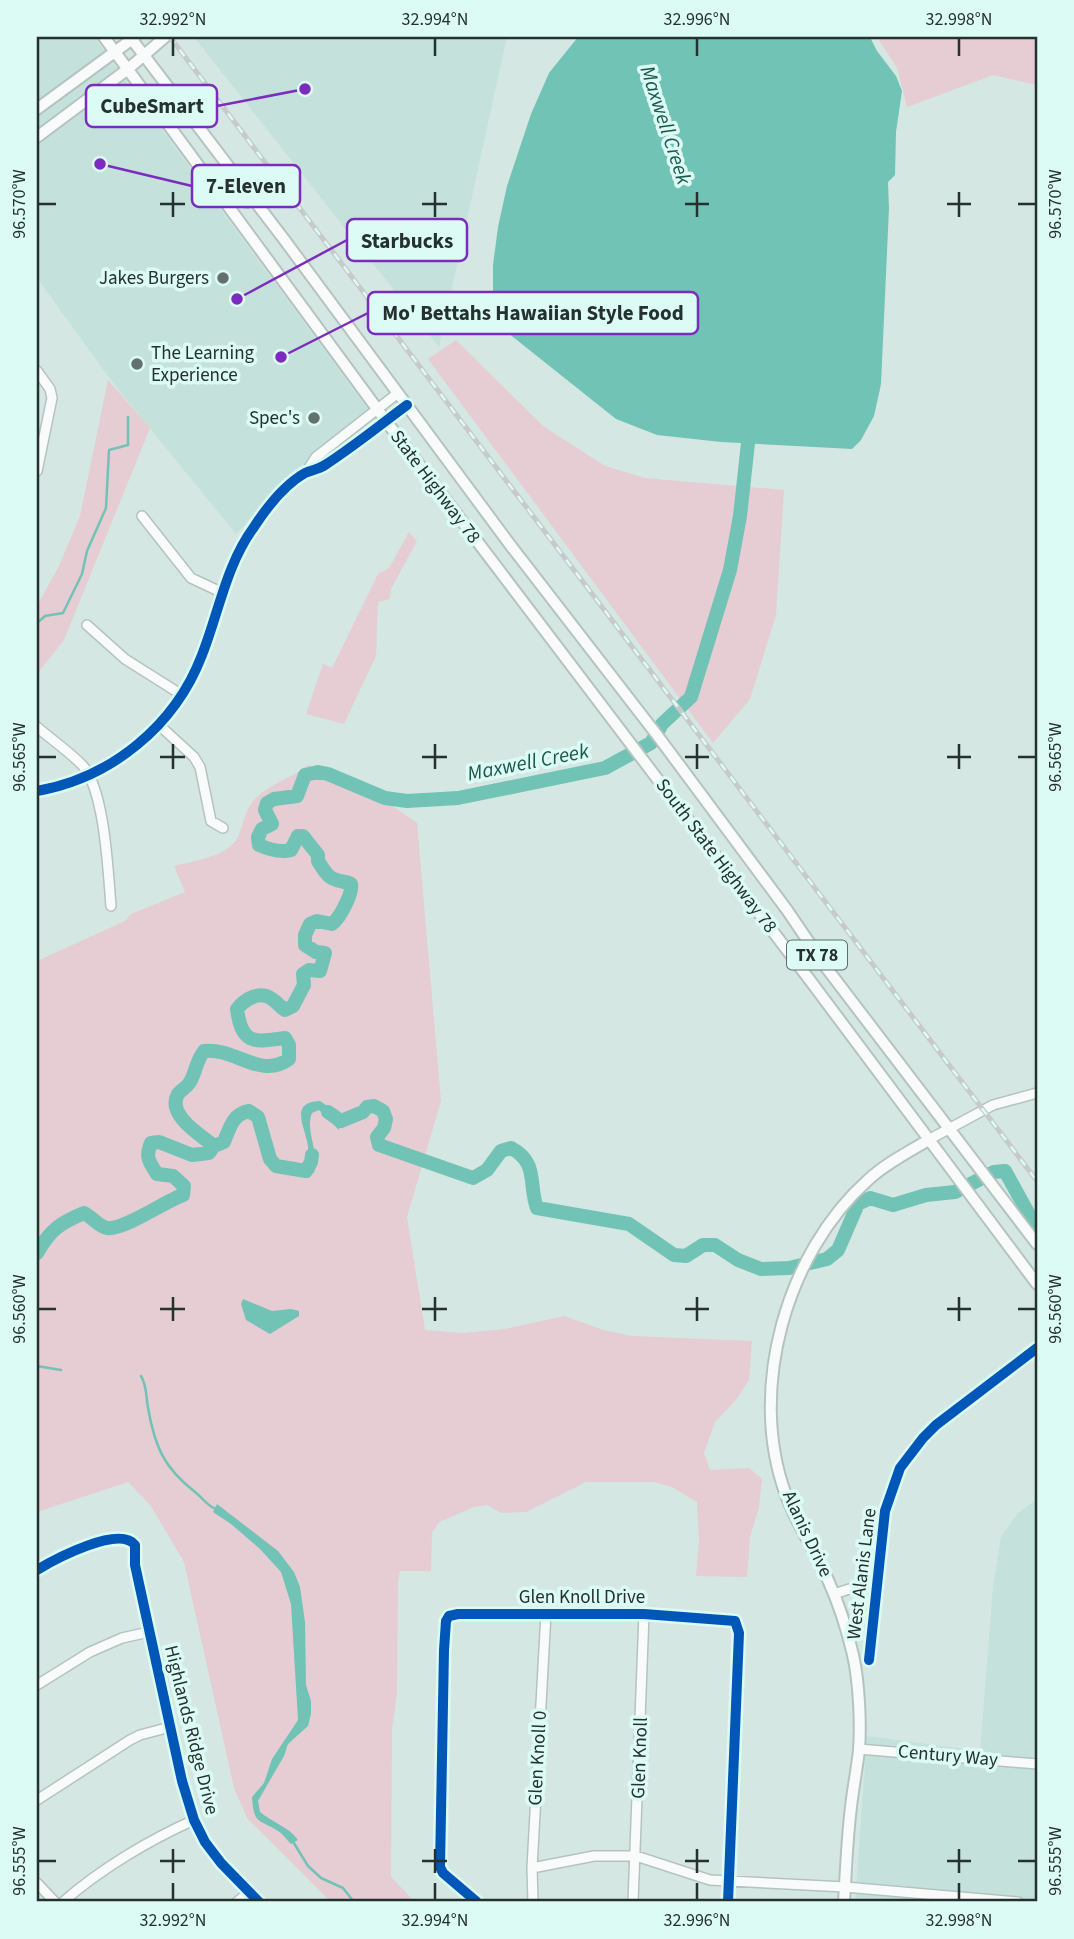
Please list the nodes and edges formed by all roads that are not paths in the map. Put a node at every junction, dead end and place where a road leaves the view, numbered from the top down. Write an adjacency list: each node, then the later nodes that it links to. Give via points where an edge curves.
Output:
1 (104, 37): 4 (main road, State Highway 78 / TX 78)
2 (165, 37): 5 (main road)
3 (132, 38): 4 (main road); 5 (main road, State Highway 78 / TX 78)
4 (115, 51): 6 (main road, State Highway 78 / TX 78); 7 (main road)
5 (145, 54): 6 (main road); 10 (main road, State Highway 78 / TX 78)
6 (128, 69): 8 (main road); 9 (main road, State Highway 78 / TX 78)
7 (37, 109)
8 (37, 137)
9 (213, 185): 10 (main road, via 228,179 269,230); 14 (main road, State Highway 78 / TX 78)
10 (283, 237): 12 (main road, State Highway 78 / TX 78)
11 (37, 371): 18 (street, via 52,398)
12 (398, 393): 13 (main road, State Highway 78 / TX 78); 14 (street)
13 (407, 405): 15 (street); 21 (main road, State Highway 78 / TX 78)
14 (377, 409): 15 (main road, State Highway 78 / TX 78); 16 (street)
15 (386, 421): 17 (street); 22 (main road, State Highway 78 / TX 78)
16 (331, 445): 17 (street); 19 (street)
17 (339, 455): 19 (street)
18 (37, 471)
19 (305, 474): 23 (street, via 279,494 253,528 236,556)
20 (142, 516): 23 (street, via 191,578)
21 (512, 546): 33 (main road, South State Highway 78 / TX 78)
22 (494, 564): 34 (main road, South State Highway 78 / TX 78)
23 (223, 593): 25 (street, via 202,656)
24 (87, 625): 25 (street, via 125,659)
25 (182, 695): 26 (street)
26 (159, 725): 28 (street, via 125,756); 30 (street, via 194,757 204,779 211,821)
27 (37, 727): 28 (street)
28 (89, 776): 29 (street); 31 (street, via 104,833)
29 (37, 791)
30 (223, 828)
31 (111, 906)
32 (1037, 1093): 33 (street, via 993,1105)
33 (949, 1128): 34 (street); 35 (main road, South State Highway 78 / TX 78)
34 (930, 1139): 36 (main road, South State Highway 78 / TX 78); 40 (main road, Alanis Drive, via 867,1181 809,1256 779,1334 772,1366 769,1392 785,1493)
35 (1037, 1244)
36 (1037, 1284)
37 (1037, 1348): 39 (street, West Alanis Lane, via 936,1425 900,1468 885,1511)
38 (37, 1570): 43 (street, Highlands Ridge Drive, via 62,1556 126,1538 135,1545)
39 (877, 1580): 40 (street, West Alanis Lane); 44 (street, West Alanis Lane)
40 (834, 1594): 47 (main road, Alanis Drive, via 853,1658)
41 (547, 1613): 42 (street, Glen Knoll Drive); 52 (street, Glen Knoll 0); 61 (street, Glen Knoll Drive, via 458,1614 446,1621 440,1867)
42 (644, 1614): 51 (street, Glen Knoll); 53 (street, Glen Knoll Drive, via 729,1619 738,1626)
43 (149, 1632): 45 (street, via 90,1652); 46 (street, Highlands Ridge Drive)
44 (869, 1660)
45 (37, 1685)
46 (170, 1727): 49 (street, via 130,1740); 50 (street, Highlands Ridge Drive)
47 (859, 1749): 48 (street, Century Way); 55 (main road, Alanis Drive)
48 (1037, 1764)
49 (37, 1800)
50 (194, 1820): 56 (street, Highlands Ridge Drive, via 205,1842); 58 (street, via 81,1886)
51 (636, 1856): 52 (street, via 594,1856); 53 (street); 63 (street, Glen Knoll)
52 (532, 1868): 62 (street, Glen Knoll 0)
53 (729, 1882): 55 (street); 64 (street, Glen Knoll Drive)
54 (37, 1883): 57 (street)
55 (845, 1887): 65 (main road, Alanis Drive); 66 (street)
56 (248, 1892): 59 (street); 60 (street, Highlands Ridge Drive)
57 (55, 1902)
58 (63, 1902)
59 (237, 1902)
60 (259, 1902)
61 (477, 1902)
62 (533, 1902)
63 (633, 1902)
64 (728, 1902)
65 (844, 1902)
66 (1015, 1902)

